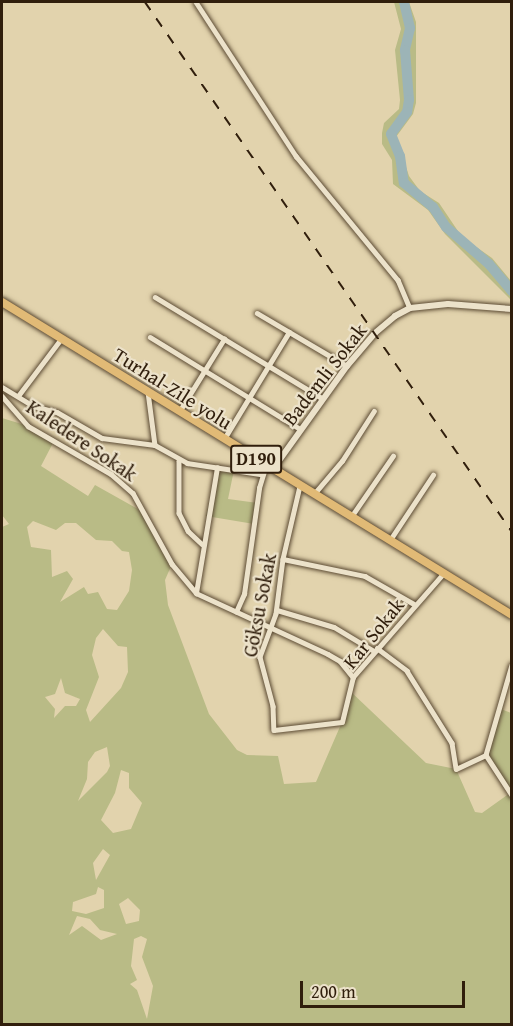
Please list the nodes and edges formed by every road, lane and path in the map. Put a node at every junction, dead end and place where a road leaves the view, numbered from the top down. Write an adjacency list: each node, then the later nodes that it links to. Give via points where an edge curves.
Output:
1 (196, 2): 4 (street, via 296,156 398,280)
2 (155, 297): 10 (street)
3 (2, 302): 9 (main road, Turhal-Zile yolu / D190)
4 (411, 308): 5 (street, via 473,303); 12 (street, Bademli Sokak, via 377,330)
5 (512, 309)
6 (257, 313): 7 (street)
7 (289, 332): 11 (street); 12 (street)
8 (150, 337): 13 (street)
9 (61, 339): 15 (main road, Turhal-Zile yolu / D190); 17 (street)
10 (224, 339): 11 (street); 13 (street)
11 (268, 365): 18 (street); 19 (street)
12 (347, 366): 18 (street, Bademli Sokak)
13 (204, 371): 19 (street); 21 (street)
14 (2, 387): 17 (street)
15 (148, 392): 21 (main road, Turhal-Zile yolu / D190); 24 (street)
16 (2, 396): 38 (street, Kaledere Sokak, via 28,426 117,478 134,493 172,564)
17 (18, 396): 24 (street, via 39,408 57,412 102,438)
18 (322, 398): 22 (street, Bademli Sokak)
19 (248, 399): 22 (street); 23 (street)
20 (374, 411): 32 (street, via 342,461)
21 (179, 412): 23 (main road, Turhal-Zile yolu / D190)
22 (300, 429): 27 (street, Bademli Sokak)
23 (224, 439): 27 (main road, Turhal-Zile yolu / D190)
24 (155, 445): 26 (street)
25 (393, 456): 33 (street)
26 (179, 461): 28 (street); 35 (street, via 179,513 188,531)
27 (270, 467): 29 (street); 31 (main road, Turhal-Zile yolu / D190)
28 (217, 468): 29 (street); 35 (street)
29 (261, 474): 41 (street, via 244,594)
30 (434, 475): 34 (street)
31 (300, 486): 32 (main road, Turhal-Zile yolu / D190); 36 (street, Göksu Sokak)
32 (313, 494): 33 (main road, Turhal-Zile yolu / D190)
33 (351, 517): 34 (main road, Turhal-Zile yolu / D190)
34 (389, 541): 37 (main road, Turhal-Zile yolu / D190)
35 (202, 544): 38 (street)
36 (283, 559): 39 (street, via 365,576); 40 (street, Göksu Sokak)
37 (443, 574): 39 (street, Kar Sokak); 42 (main road, Turhal-Zile yolu / D190)
38 (196, 593): 41 (street, Kaledere Sokak)
39 (414, 604): 44 (street, Kar Sokak)
40 (277, 610): 43 (street, Göksu Sokak); 44 (street, via 334,627)
41 (236, 612): 43 (street, Kaledere Sokak)
42 (512, 615)
43 (270, 627): 46 (street, Kaledere Sokak, via 340,661); 47 (street, Göksu Sokak, via 260,657 273,706)
44 (376, 649): 46 (street, Kar Sokak); 48 (street, via 407,671 452,743 456,769)
45 (512, 665): 48 (street)
46 (353, 677): 47 (street, Kar Sokak, via 342,722)
47 (274, 730)
48 (486, 755): 49 (street)
49 (512, 795)

